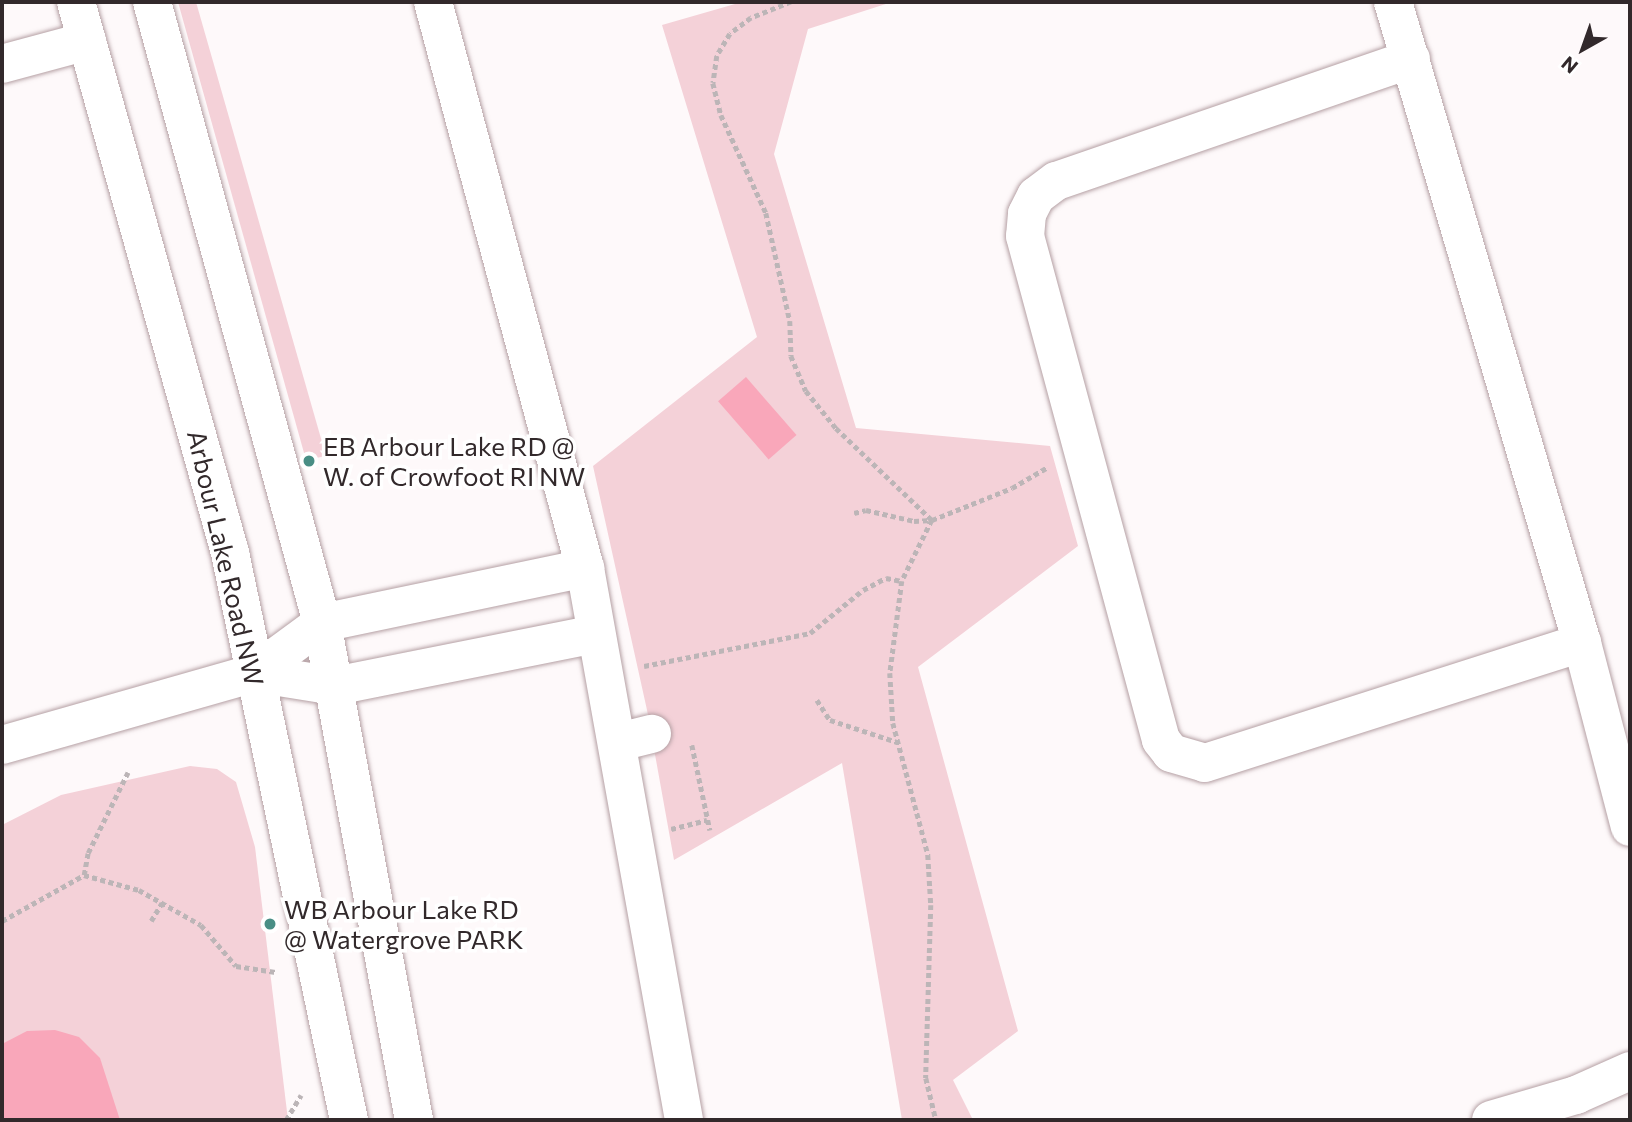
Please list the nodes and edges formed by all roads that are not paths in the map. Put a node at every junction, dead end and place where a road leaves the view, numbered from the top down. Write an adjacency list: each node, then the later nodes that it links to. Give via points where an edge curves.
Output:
1 (76, 2): 5 (street, Arbour Lake Road NW)
2 (152, 2): 9 (street)
3 (433, 2): 8 (street)
4 (1393, 2): 6 (street)
5 (87, 41): 7 (street); 12 (street, Arbour Lake Road NW, via 230,553)
6 (1411, 59): 11 (street); 11 (street, via 1056,181 1036,196 1027,214 1026,236 1161,740 1171,753 1205,763)
7 (2, 64)
8 (585, 568): 9 (street); 10 (street)
9 (322, 623): 12 (street); 13 (street)
10 (595, 634): 13 (street); 19 (street, via 605,678 636,738)
11 (1582, 643): 15 (street)
12 (254, 674): 13 (street); 14 (street); 17 (street, Arbour Lake Road NW)
13 (335, 686): 18 (street)
14 (2, 745)
15 (1630, 827)
16 (1630, 1071): 20 (street, via 1576,1095)
17 (349, 1120)
18 (414, 1120)
19 (684, 1120)
20 (1491, 1120)

